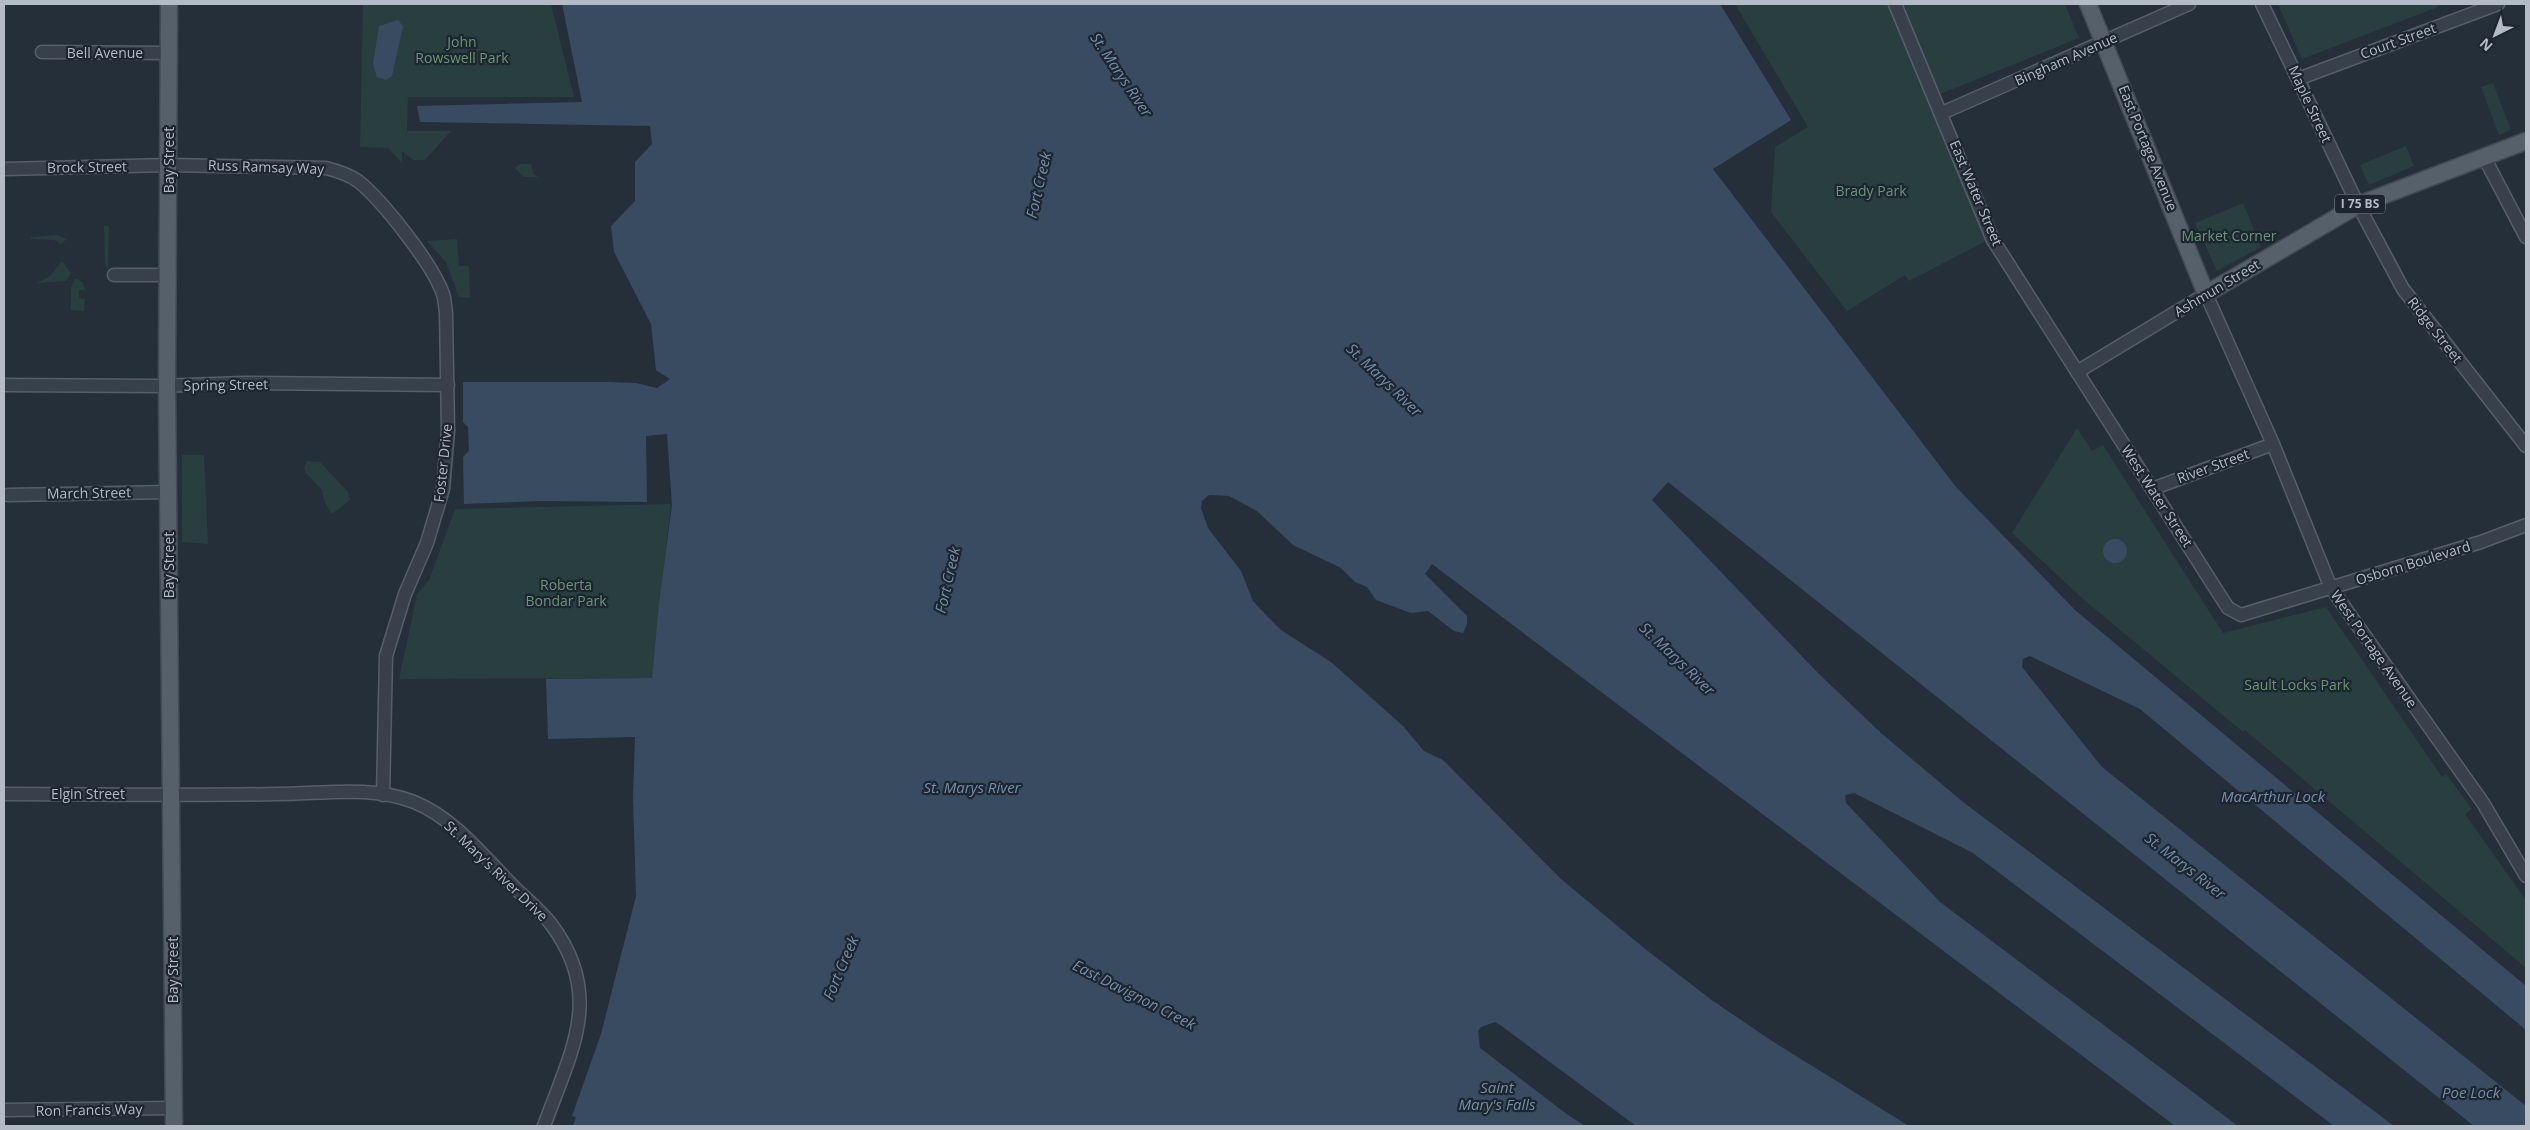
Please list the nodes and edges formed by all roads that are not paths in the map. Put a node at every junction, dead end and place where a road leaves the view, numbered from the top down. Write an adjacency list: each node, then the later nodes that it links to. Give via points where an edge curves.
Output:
1 (169, 4): 9 (main road, Bay Street)
2 (1895, 4): 11 (street, East Water Street)
3 (2088, 4): 7 (main road, East Portage Avenue)
4 (2190, 4): 7 (street, Bingham Avenue)
5 (2262, 4): 10 (street, Maple Street)
6 (2498, 4): 10 (street, Court Street)
7 (2105, 42): 11 (street, Bingham Avenue); 21 (main road, East Portage Avenue)
8 (42, 52): 9 (street, Bell Avenue)
9 (168, 52): 14 (main road, Bay Street)
10 (2298, 79): 17 (street, Maple Street)
11 (1942, 114): 22 (street, East Water Street, via 1993,240)
12 (2526, 141): 13 (main road, Ashmun Street / I 75 BS)
13 (2484, 157): 17 (main road, Ashmun Street / I 75 BS); 18 (street)
14 (170, 165): 15 (street, Brock Street); 16 (street, Russ Ramsay Way, via 326,168 342,172); 20 (main road, Bay Street)
15 (4, 168)
16 (358, 182): 24 (street, Foster Drive, via 384,206 432,270 443,295)
17 (2358, 205): 21 (main road, Ashmun Street / I 75 BS); 27 (street, Ridge Street, via 2403,289)
18 (2526, 236)
19 (114, 275): 20 (street)
20 (168, 275): 25 (main road, Bay Street)
21 (2206, 294): 22 (street, Ashmun Street); 26 (street, West Portage Avenue)
22 (2077, 372): 28 (street, West Water Street)
23 (4, 385): 25 (street, Spring Street)
24 (448, 385): 25 (street, Spring Street, via 244,383); 36 (street, Foster Drive, via 444,488 386,656)
25 (167, 386): 29 (main road, Bay Street)
26 (2273, 444): 28 (street, River Street); 32 (street, West Portage Avenue)
27 (2526, 446)
28 (2152, 489): 33 (street, West Water Street, via 2228,608)
29 (169, 492): 30 (street, March Street); 35 (main road, Bay Street)
30 (8, 495)
31 (2526, 526): 32 (street, Osborn Boulevard)
32 (2331, 588): 33 (street, Osborn Boulevard); 37 (street, West Portage Avenue, via 2483,803)
33 (2241, 615)
34 (4, 794): 35 (street, Elgin Street)
35 (172, 794): 36 (street, St. Mary's River Drive, via 341,791); 38 (main road, Bay Street)
36 (383, 795): 41 (street, St. Mary's River Drive, via 415,802 445,820 550,922 573,958 580,985 581,1013 576,1038)
37 (2524, 868)
38 (174, 1108): 39 (street, Ron Francis Way); 40 (main road, Bay Street)
39 (4, 1110)
40 (174, 1126)
41 (544, 1126)

